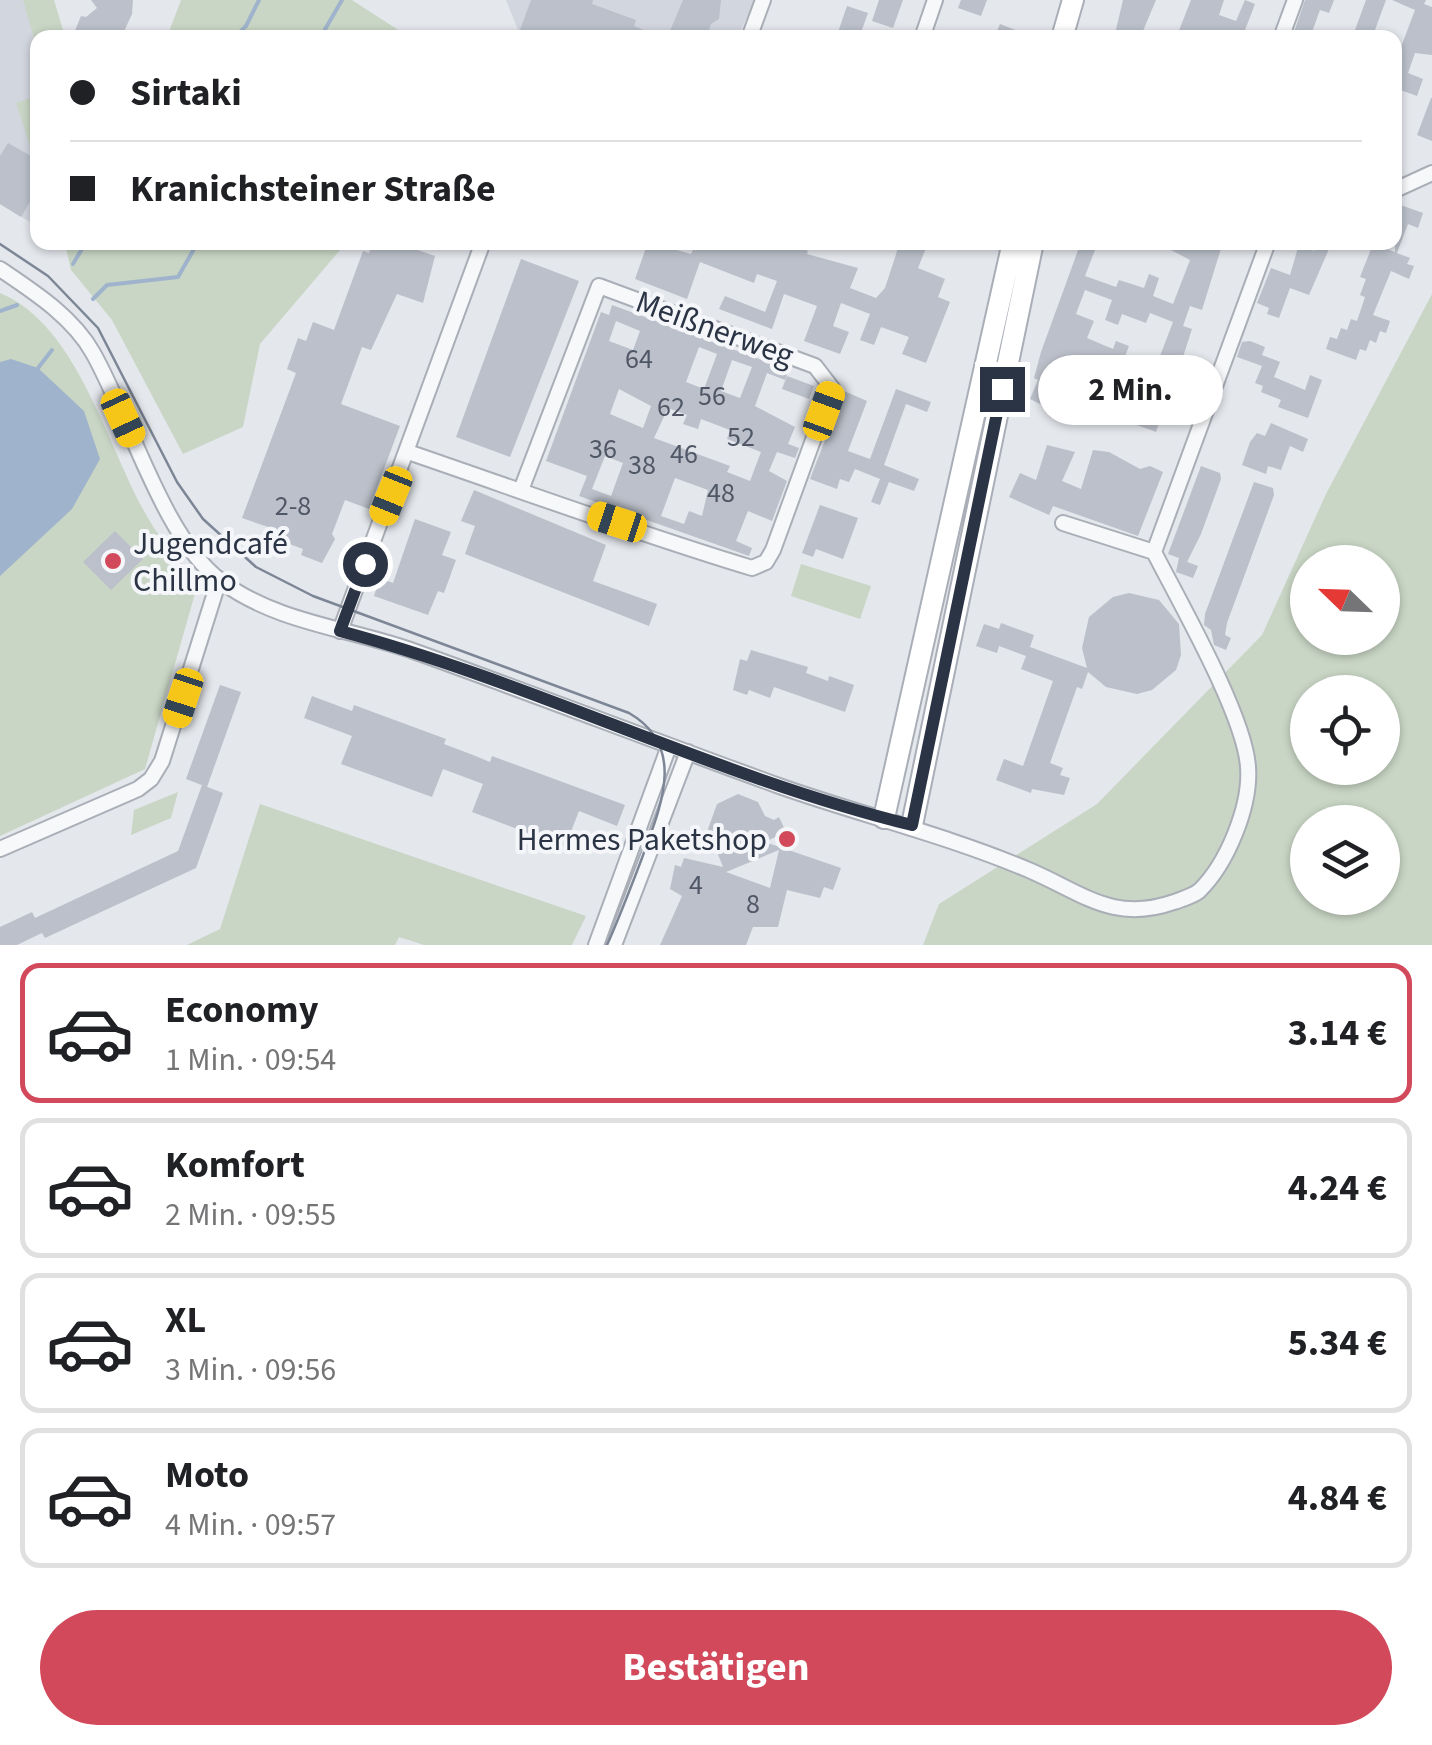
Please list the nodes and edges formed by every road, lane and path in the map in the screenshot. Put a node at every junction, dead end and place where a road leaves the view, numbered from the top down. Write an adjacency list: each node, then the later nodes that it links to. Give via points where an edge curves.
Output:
1 (763, 0): 6 (street)
2 (935, 0): 7 (street)
3 (1073, 0): 8 (main road)
4 (1083, 0): 9 (main road)
5 (1295, 0): 10 (street)
6 (752, 30)
7 (925, 30)
8 (1064, 30)
9 (1077, 30)
10 (1284, 30)
11 (1432, 172): 12 (street)
12 (1402, 187)
13 (480, 250): 18 (street)
14 (1011, 250): 26 (main road)
15 (1031, 250): 27 (main road)
16 (1265, 250): 21 (street)
17 (0, 269): 22 (street, via 67,320 92,350 160,497)
18 (408, 452): 19 (street, Meißnerweg); 23 (street)
19 (520, 490): 19 (street, Meißnerweg, via 752,568 773,550 832,388 815,366 599,286)
20 (1063, 523): 21 (street)
21 (1154, 552): 27 (street, via 1240,732 1248,768 1242,813 1197,894 1128,912)
22 (219, 580): 23 (street, via 257,602); 28 (street, via 151,780)
23 (340, 631): 24 (street, via 408,649)
24 (670, 746): 25 (street); 29 (street)
25 (688, 752): 26 (street); 30 (street)
26 (884, 818): 27 (street)
27 (912, 825)
28 (0, 849)
29 (596, 945)
30 (614, 945)

